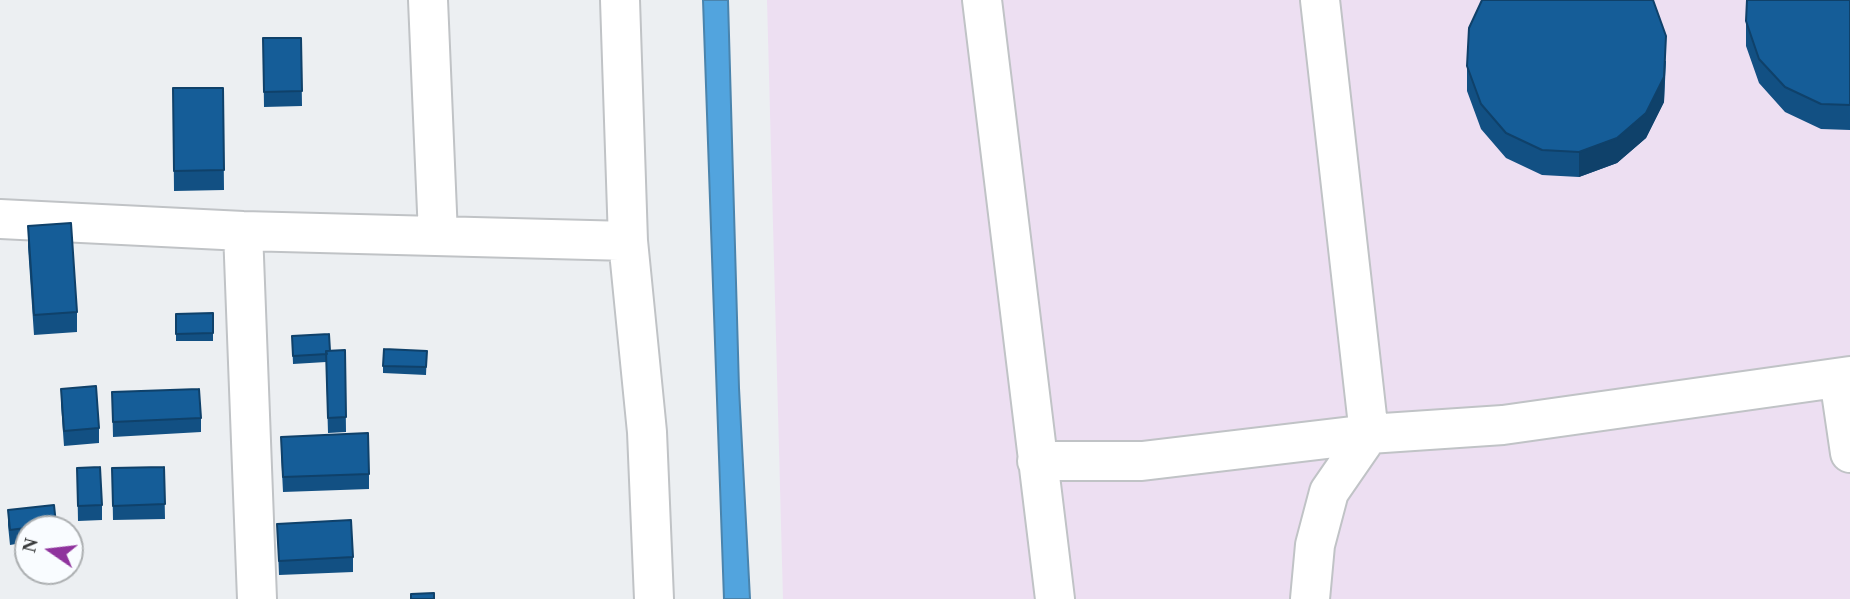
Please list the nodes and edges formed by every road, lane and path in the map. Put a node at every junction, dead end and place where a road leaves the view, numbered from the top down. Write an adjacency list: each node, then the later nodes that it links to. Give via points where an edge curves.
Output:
1 (428, 0): 7 (street)
2 (620, 0): 8 (street)
3 (982, 0): 12 (street)
4 (1320, 0): 10 (street)
5 (0, 219): 6 (street)
6 (243, 230): 7 (street); 13 (street)
7 (438, 235): 8 (street)
8 (628, 241): 14 (street, via 647,432)
9 (1844, 377): 10 (street, via 1503,425); 11 (street)
10 (1369, 434): 12 (street, via 1142,461); 16 (street, via 1329,492 1315,545)
11 (1850, 453)
12 (1037, 461): 15 (street)
13 (257, 599)
14 (653, 599)
15 (1055, 599)
16 (1310, 599)

